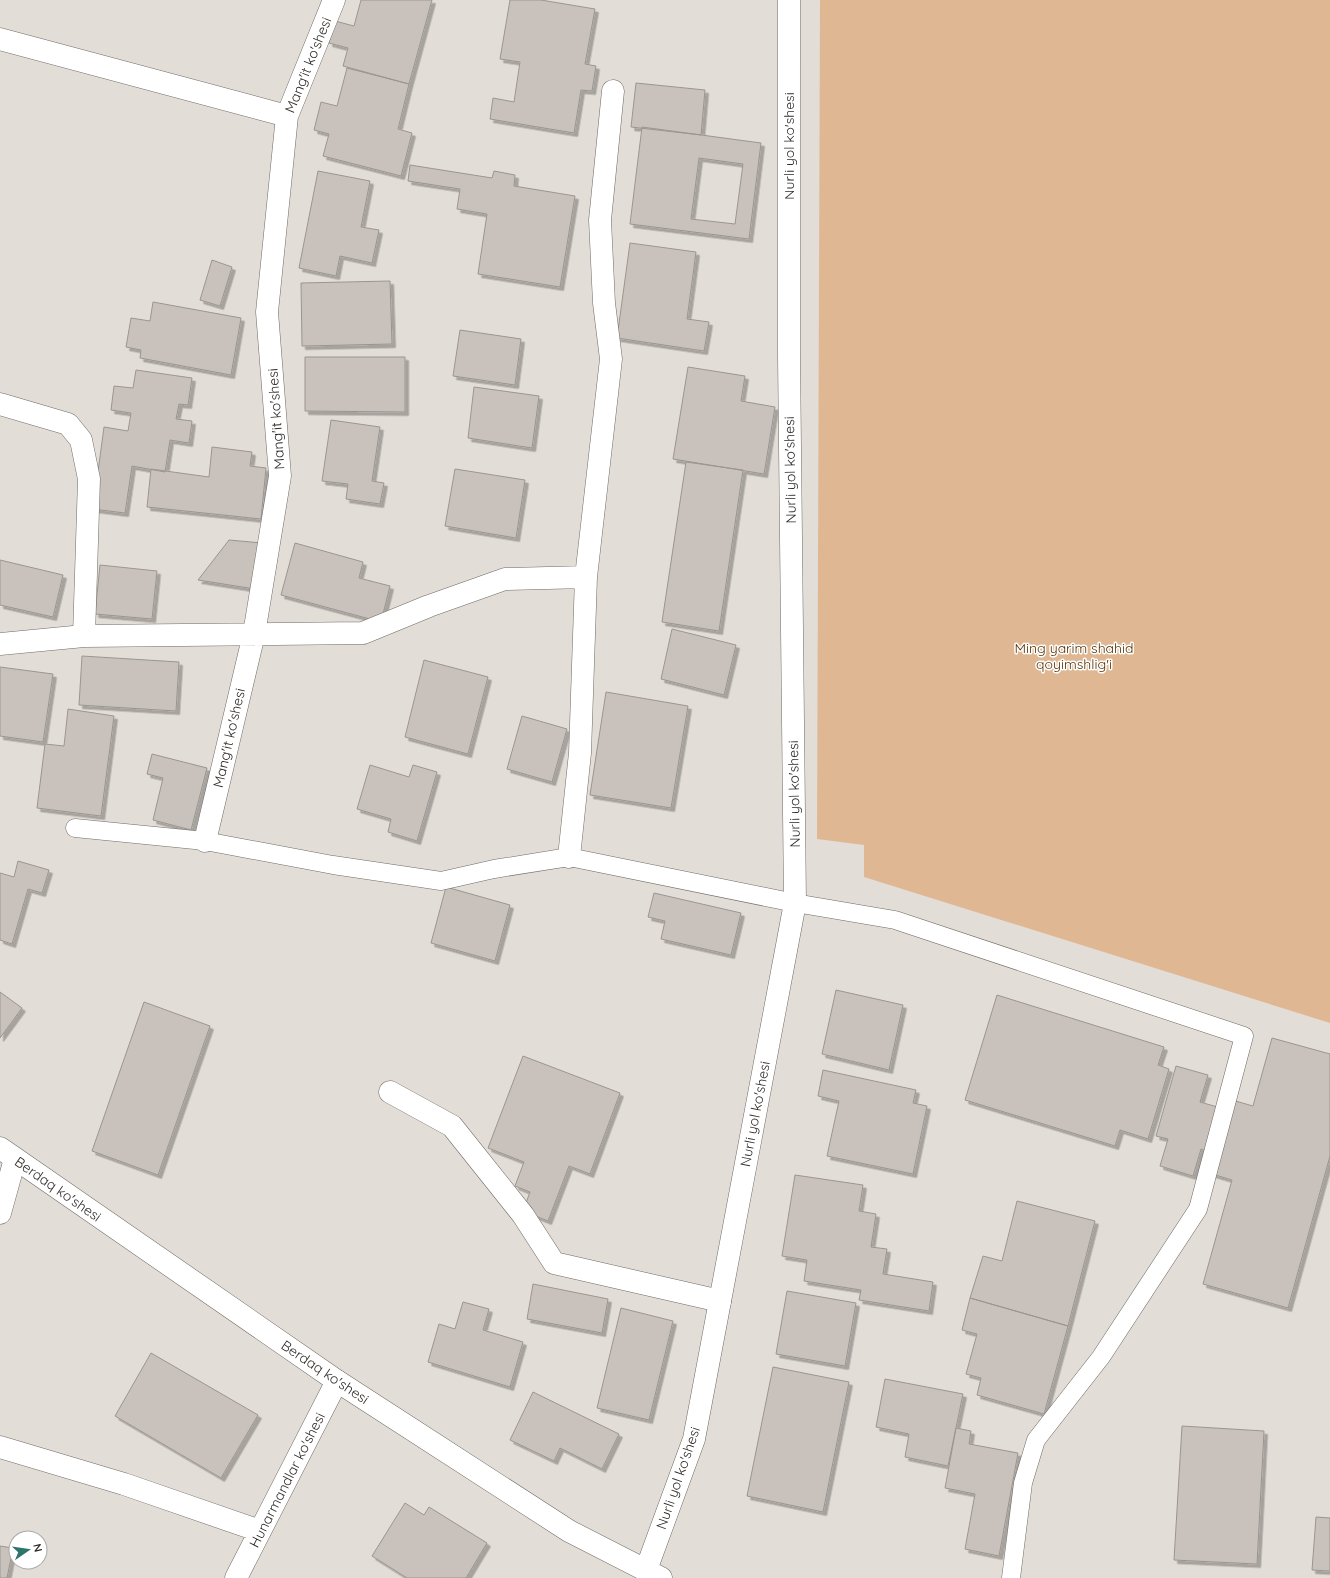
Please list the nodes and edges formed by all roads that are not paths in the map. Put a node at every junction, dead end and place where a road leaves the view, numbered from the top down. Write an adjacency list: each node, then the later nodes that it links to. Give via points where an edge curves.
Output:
1 (334, 0): 5 (street, Mang'it ko'shesi)
2 (789, 0): 14 (street, Nurli yol ko'shesi, via 789,364)
3 (0, 39): 5 (street)
4 (613, 91): 7 (street, via 600,220 604,303 611,359)
5 (287, 116): 8 (street, Mang'it ko'shesi, via 267,312 280,476)
6 (0, 404): 9 (street, via 68,424 81,440 89,479)
7 (586, 577): 8 (street, via 505,579 428,606 363,633); 13 (street, via 580,753)
8 (254, 634): 9 (street); 12 (street, Mang'it ko'shesi)
9 (84, 636): 10 (street)
10 (0, 644)
11 (75, 828): 12 (lane)
12 (204, 841): 13 (lane, via 333,865 441,881 494,869)
13 (569, 857): 14 (lane)
14 (795, 903): 18 (street, Nurli yol ko'shesi); 24 (lane, via 895,920 1244,1036 1198,1209 1101,1357 1036,1440 1023,1482)
15 (390, 1092): 18 (street, via 452,1126 522,1215 554,1263)
16 (7, 1153): 17 (street); 19 (street, Berdaq ko'shesi)
17 (0, 1213)
18 (720, 1301): 22 (street, Nurli yol ko'shesi, via 694,1439)
19 (337, 1381): 21 (street, Hunarmandlar ko'shesi); 22 (street, Berdaq ko'shesi, via 568,1531)
20 (0, 1447): 21 (street, via 124,1484)
21 (260, 1531): 23 (street, Hunarmandlar ko'shesi)
22 (654, 1574)
23 (236, 1578)
24 (1011, 1578)

